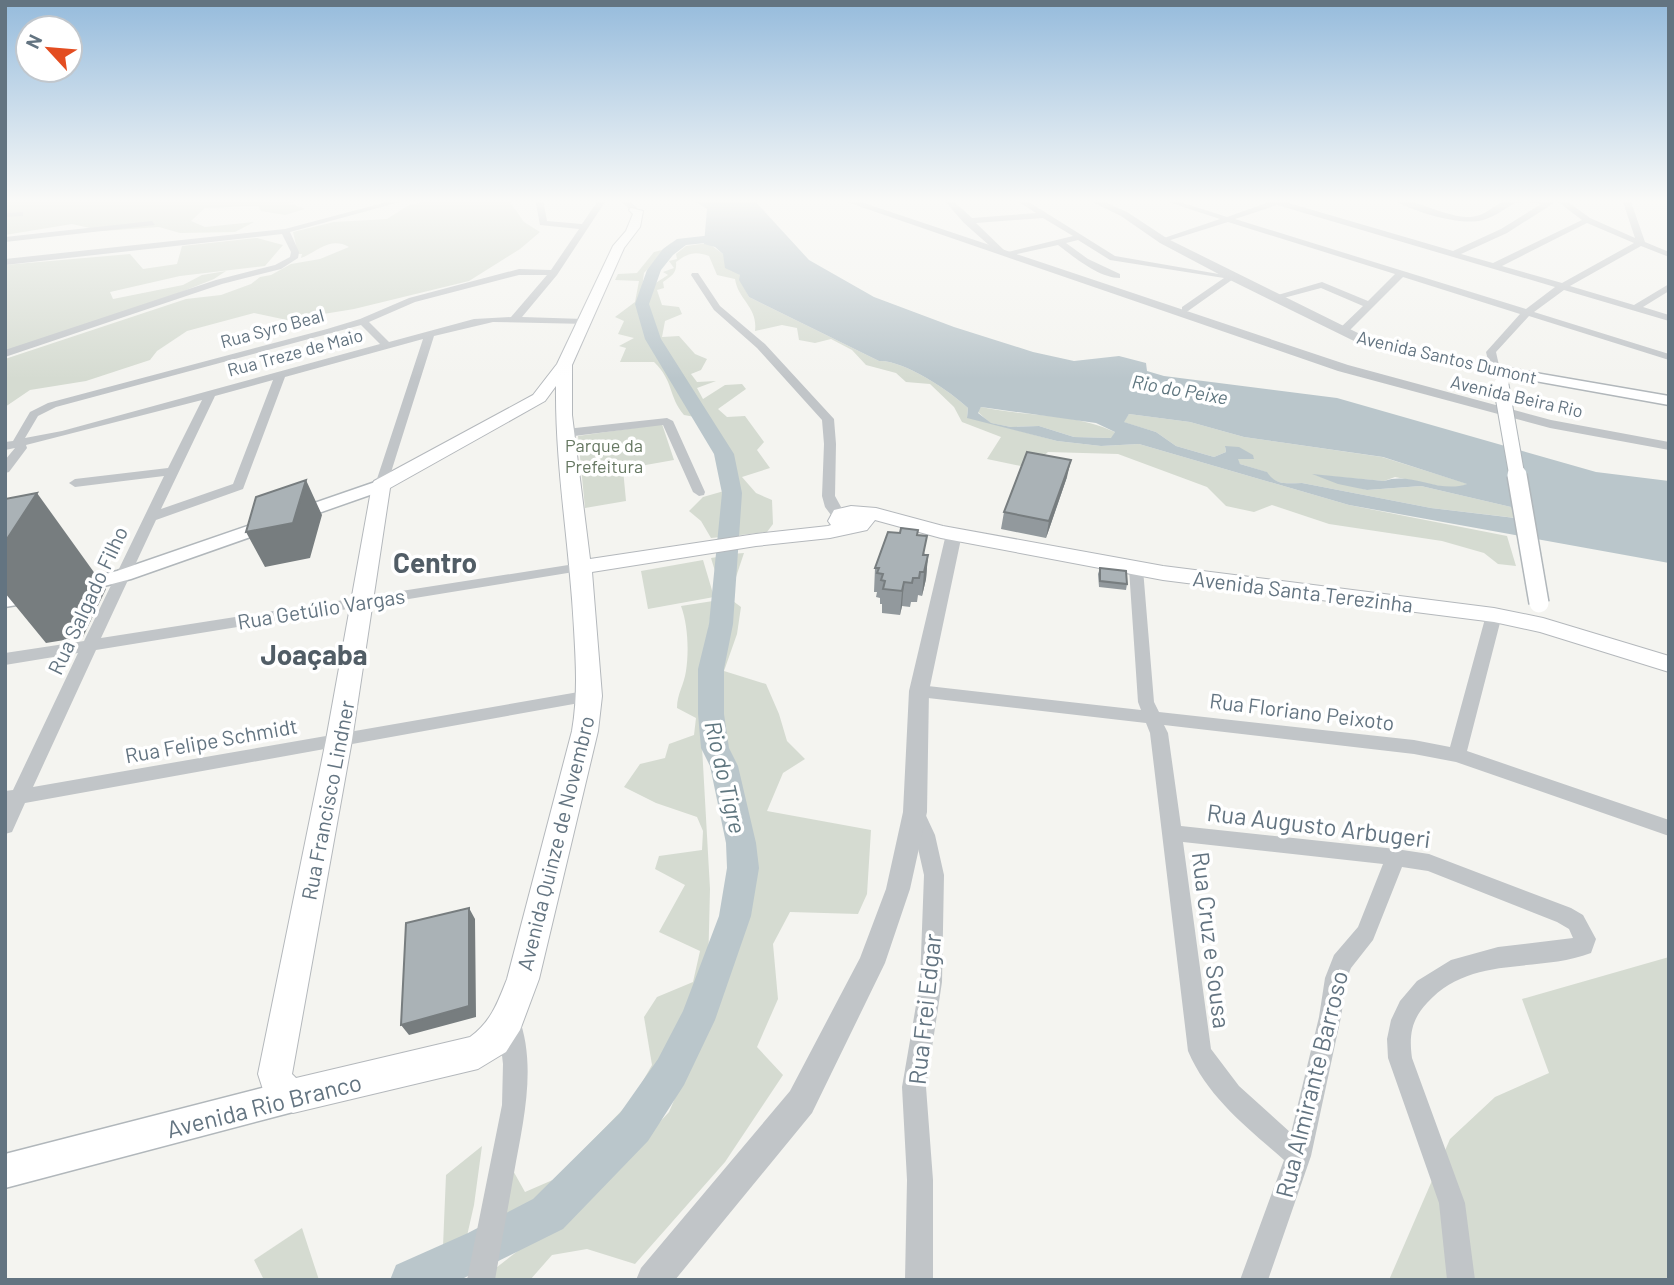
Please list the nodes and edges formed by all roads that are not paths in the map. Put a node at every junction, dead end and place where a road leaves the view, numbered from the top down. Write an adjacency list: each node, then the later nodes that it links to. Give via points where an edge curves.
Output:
1 (32, 259): 13 (street)
2 (293, 259): 34 (street)
3 (564, 259): 15 (street)
4 (613, 259): 30 (main road, Avenida Quinze de Novembro)
5 (1024, 259): 47 (street, Avenida Beira Rio, via 1394,383 1550,424)
6 (1082, 259): 18 (street)
7 (1119, 259): 19 (street)
8 (1198, 259): 19 (street, Avenida Santos Dumont)
9 (1353, 259): 16 (street)
10 (1466, 259): 14 (street)
11 (1509, 259): 14 (street)
12 (1611, 259): 20 (street)
13 (5, 262)
14 (1493, 267): 20 (street)
15 (554, 273): 28 (street, Rua Syro Beal, via 519,272 412,300); 29 (street)
16 (1401, 274): 23 (street); 26 (street)
17 (695, 275): 54 (street, via 717,309 761,346 828,419 832,432 827,498 831,508)
18 (1117, 276)
19 (1232, 277): 22 (street, Avenida Santos Dumont); 25 (street)
20 (1560, 286): 24 (street); 26 (street)
21 (1669, 287): 24 (street)
22 (1276, 297): 23 (street, via 1322,285); 31 (street, Avenida Santos Dumont)
23 (1370, 305): 31 (street)
24 (1636, 308): 27 (street)
25 (1185, 309)
26 (1525, 312): 35 (street); 38 (street, via 1491,352)
27 (1669, 318)
28 (363, 321): 33 (street); 45 (street, Rua Syro Beal, via 52,405 34,414)
29 (513, 321): 30 (street, Rua Treze de Maio); 32 (street, Rua Treze de Maio, via 474,322)
30 (583, 322): 36 (main road, Avenida Quinze de Novembro)
31 (1343, 331): 38 (street, Avenida Santos Dumont)
32 (429, 334): 33 (street, Rua Treze de Maio); 51 (street, Rua Francisco Lindner)
33 (386, 345): 37 (street, Rua Treze de Maio)
34 (5, 355)
35 (1669, 357)
36 (564, 365): 39 (main road); 41 (main road, Avenida Quinze de Novembro)
37 (280, 375): 40 (street, Rua Treze de Maio); 53 (street, via 238,486)
38 (1498, 377): 42 (main road, Avenida Santos Dumont); 61 (main road, bridge)
39 (546, 392): 41 (main road, via 552,397); 43 (main road)
40 (211, 393): 45 (street, Rua Treze de Maio); 49 (street, Rua Salgado Filho)
41 (563, 395): 44 (main road, Avenida Quinze de Novembro)
42 (1669, 401)
43 (522, 409): 44 (main road, via 550,402); 51 (main road)
44 (565, 424): 52 (street, via 667,421); 56 (main road, Avenida Quinze de Novembro)
45 (20, 445): 46 (street, Rua Treze de Maio); 48 (street)
46 (5, 446)
47 (1669, 446)
48 (5, 469)
49 (173, 471): 50 (street); 53 (street, Rua Salgado Filho)
50 (75, 483)
51 (380, 485): 58 (main road); 60 (main road, Rua Francisco Lindner)
52 (699, 492)
53 (150, 517): 58 (street, Rua Salgado Filho)
54 (848, 519): 55 (main road, Avenida Santa Terezinha); 56 (main road, Rua Getúlio Vargas, via 830,532)
55 (944, 532): 57 (main road, Avenida Santa Terezinha); 66 (street, Rua Frei Edgar)
56 (581, 567): 60 (street, Rua Getúlio Vargas); 67 (main road, Avenida Quinze de Novembro)
57 (1136, 569): 62 (main road, Avenida Santa Terezinha); 68 (street, Rua Cruz e Sousa, via 1146,702)
58 (124, 575): 59 (main road); 63 (street, Rua Salgado Filho)
59 (5, 601)
60 (363, 601): 63 (street, Rua Getúlio Vargas); 69 (main road, Rua Francisco Lindner)
61 (1541, 614): 62 (main road, Avenida Santa Terezinha); 65 (main road, Avenida Santa Terezinha)
62 (1494, 615): 70 (street)
63 (92, 645): 64 (street, Rua Getúlio Vargas); 71 (street, Rua Salgado Filho)
64 (5, 659)
65 (1669, 664)
66 (919, 691): 68 (street, Rua Floriano Peixoto); 72 (street, Rua Frei Edgar)
67 (590, 696): 69 (street, Rua Felipe Schmidt); 77 (main road, Avenida Quinze de Novembro, via 523,979)
68 (1153, 716): 70 (street, Rua Floriano Peixoto); 75 (street, Rua Cruz e Sousa)
69 (339, 740): 71 (street, Rua Felipe Schmidt); 78 (main road, Rua Francisco Lindner, via 275,1074 278,1087)
70 (1457, 755): 74 (street, Rua Floriano Peixoto)
71 (12, 798): 73 (street, Rua Salgado Filho)
72 (915, 812): 82 (street, via 898,889 872,963 801,1102); 83 (street, Rua Frei Edgar, via 934,875 931,982 914,1087)
73 (5, 826)
74 (1669, 828)
75 (1171, 833): 76 (street, Rua Augusto Arbugeri); 79 (street, Rua Cruz e Sousa, via 1200,1051 1207,1069)
76 (1396, 857): 79 (street, Rua Almirante Barroso, via 1366,933 1342,962 1336,978); 85 (street, Rua Augusto Arbugeri, via 1429,863 1564,915 1576,922 1585,939 1583,947 1486,960 1451,970 1413,1001 1399,1028 1400,1058 1452,1203)
77 (508, 1019): 78 (main road, Avenida Rio Branco, via 494,1040 478,1052); 81 (street, Avenida Quinze de Novembro, via 515,1064 513,1105)
78 (293, 1096): 80 (main road, Avenida Rio Branco)
79 (1298, 1156): 84 (street, Rua Almirante Barroso)
80 (5, 1171)
81 (481, 1280)
82 (653, 1280)
83 (919, 1280)
84 (1254, 1280)
85 (1461, 1280)

